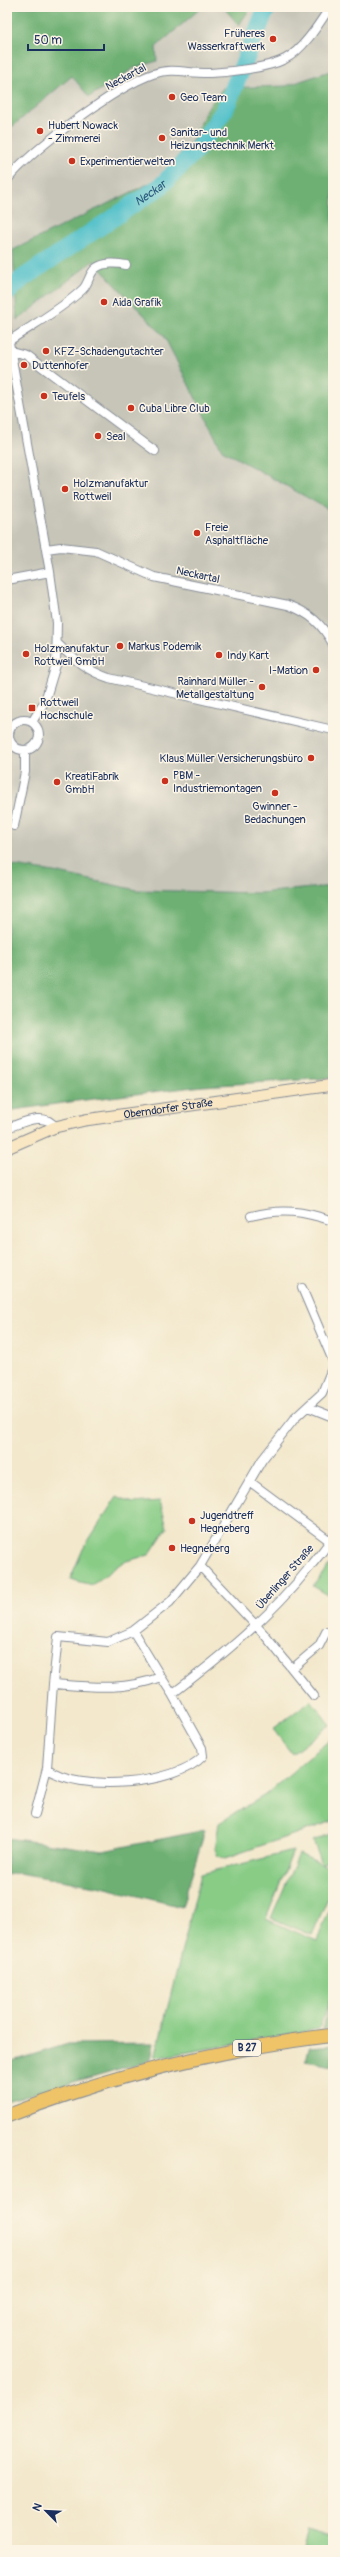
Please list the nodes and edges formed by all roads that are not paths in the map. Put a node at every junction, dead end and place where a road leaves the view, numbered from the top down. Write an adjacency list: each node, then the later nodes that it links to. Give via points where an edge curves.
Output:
1 (330, 7): 2 (street, Neckartal, via 296,51 274,64 210,73 164,71 141,79 70,125 29,158)
2 (7, 180)
3 (126, 265): 5 (street, via 107,264 97,267 91,273 85,287 73,298)
4 (7, 331): 5 (street)
5 (9, 341): 6 (street)
6 (11, 351): 7 (street, via 26,355); 8 (street)
7 (155, 451)
8 (46, 549): 9 (street); 12 (street, Neckartal, via 61,547 96,551 154,577 288,605 316,619)
9 (50, 572): 10 (street); 11 (street)
10 (7, 580)
11 (58, 644): 13 (street, via 50,688); 14 (street, via 91,672 109,678)
12 (333, 644)
13 (32, 722): 15 (street, via 38,730 38,739 33,746); 15 (street, via 19,721 10,729 12,743)
14 (333, 730)
15 (25, 750): 16 (street, via 25,772)
16 (14, 826)
17 (333, 1085): 18 (street, Oberndorfer Straße, via 85,1120)
18 (55, 1127): 19 (street, via 45,1118); 20 (street, Oberndorfer Straße)
19 (7, 1128)
20 (7, 1148)
21 (251, 1216): 22 (street, via 274,1210 305,1212)
22 (333, 1221)
23 (302, 1288): 24 (street)
24 (333, 1361)
25 (333, 1366): 26 (street, via 322,1393)
26 (308, 1408): 27 (street); 28 (street, via 281,1434)
27 (333, 1417)
28 (249, 1481): 29 (street, Überlinger Straße); 30 (street)
29 (332, 1538): 31 (street, Überlinger Straße, via 296,1584)
30 (200, 1566): 31 (street, Überlinger Straße); 32 (street, via 170,1602)
31 (256, 1626): 34 (street, Überlinger Straße); 37 (street, Überlinger Straße)
32 (133, 1631): 35 (street); 36 (street, via 108,1642 58,1637)
33 (326, 1632): 34 (street, via 319,1646)
34 (292, 1669): 38 (street, Überlinger Straße)
35 (161, 1677): 36 (street, via 118,1688); 37 (street)
36 (53, 1684): 39 (street)
37 (172, 1694): 39 (street, via 202,1748 203,1756 196,1763 179,1771 146,1779 111,1783 55,1775)
38 (314, 1696)
39 (47, 1768): 40 (street)
40 (35, 1814)
41 (333, 2035): 42 (main road, B 27, via 218,2053 162,2066 96,2085)
42 (7, 2116)

